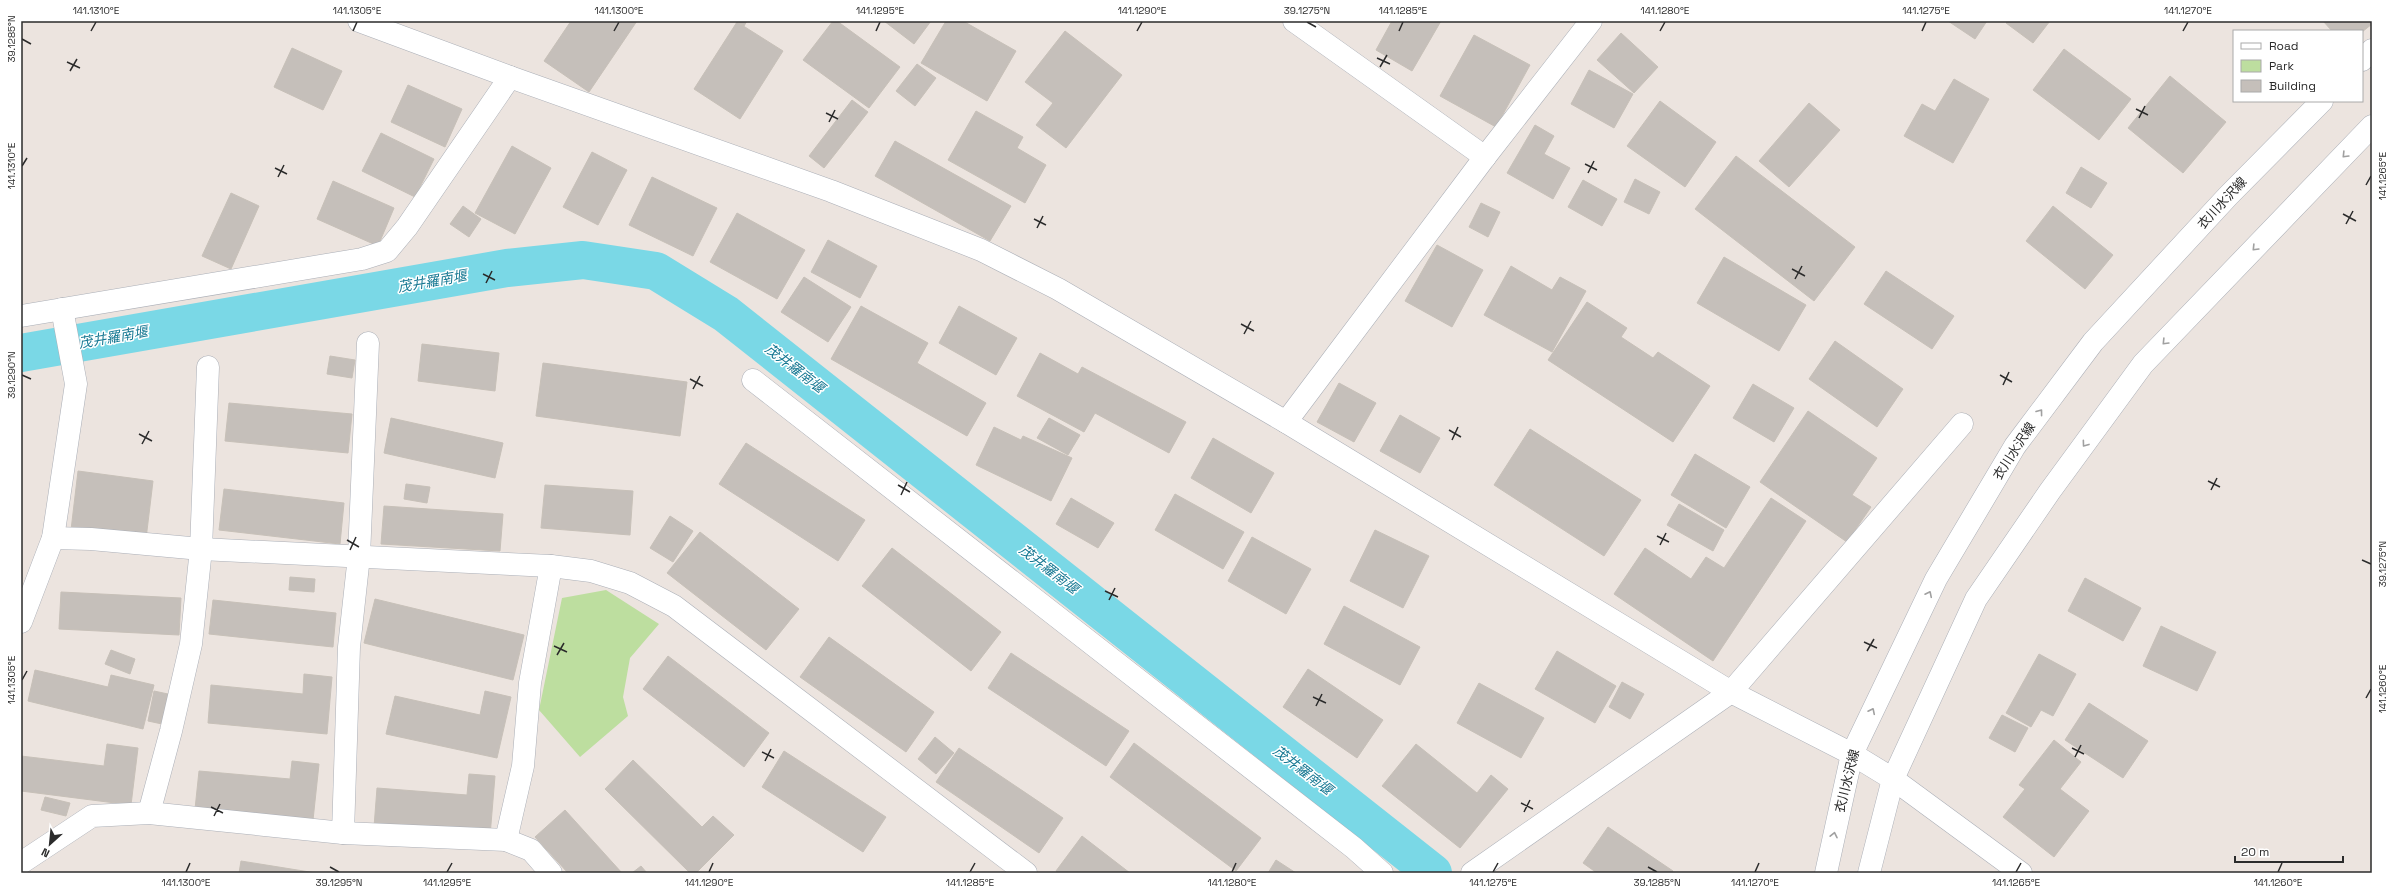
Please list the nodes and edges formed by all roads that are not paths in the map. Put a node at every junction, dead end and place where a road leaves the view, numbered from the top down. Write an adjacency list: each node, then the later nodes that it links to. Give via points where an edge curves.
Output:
1 (359, 21): 6 (street)
2 (1294, 21): 9 (street)
3 (1591, 21): 9 (street)
4 (2372, 50): 5 (street)
5 (2363, 59)
6 (510, 77): 11 (street, via 406,227 387,250 362,259); 15 (street, via 831,191 981,250 1058,289)
7 (2321, 102): 23 (street, 衣川水沢線, one-way to 7, via 1936,579 2015,446 2093,342 2228,196)
8 (2372, 126): 24 (street, one-way to 24, via 2143,364 1976,599)
9 (1485, 157): 15 (street)
10 (21, 316): 11 (street)
11 (64, 316): 17 (street, via 76,384)
12 (368, 343): 19 (street)
13 (208, 367): 18 (street)
14 (753, 380): 31 (street, via 1354,848)
15 (1286, 422): 22 (street)
16 (1962, 424): 22 (street)
17 (53, 538): 18 (street); 21 (street)
18 (201, 549): 19 (street); 25 (street, via 191,644)
19 (359, 556): 20 (street); 26 (street, via 349,647)
20 (551, 566): 27 (street, via 530,683 523,766); 30 (street, via 591,571 630,582 674,606)
21 (21, 622)
22 (1732, 692): 23 (street); 32 (street)
23 (1852, 754): 24 (street); 33 (street, 衣川水沢線, one-way to 23)
24 (1893, 779): 34 (street); 35 (street)
25 (149, 814): 26 (street); 28 (street, via 92,816)
26 (343, 833): 27 (street)
27 (506, 840): 29 (street, via 531,850)
28 (21, 863)
29 (551, 873)
30 (1026, 873)
31 (1382, 873)
32 (1472, 873)
33 (1826, 873)
34 (1869, 873)
35 (2021, 873)

